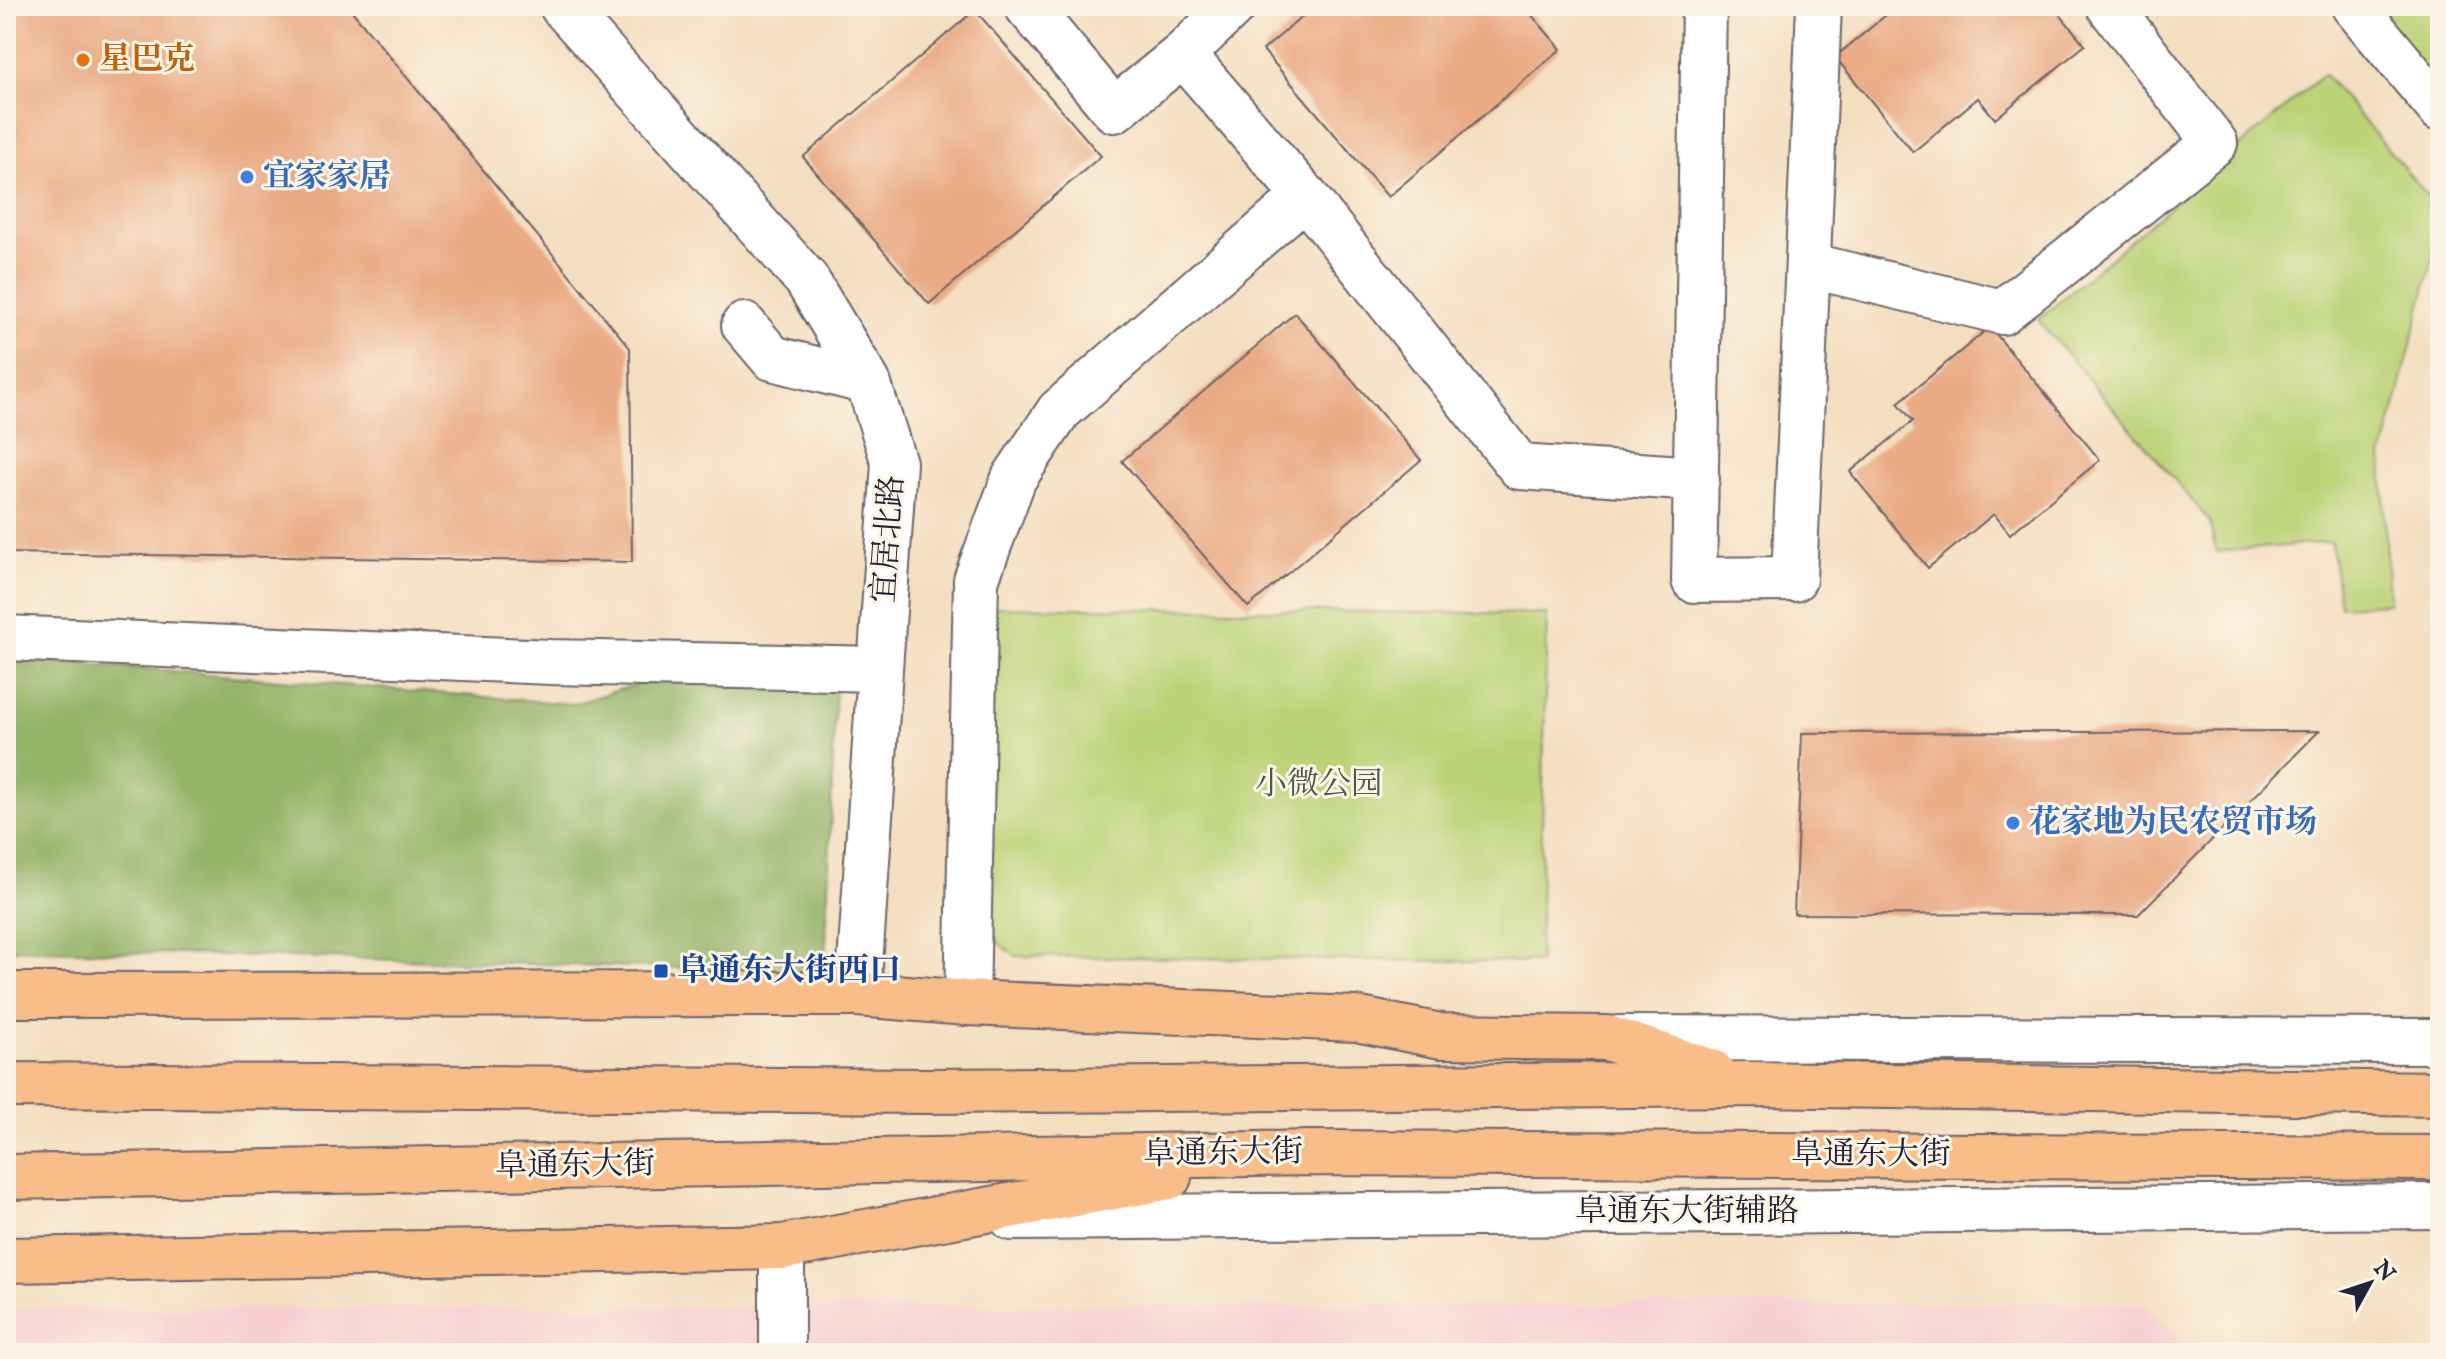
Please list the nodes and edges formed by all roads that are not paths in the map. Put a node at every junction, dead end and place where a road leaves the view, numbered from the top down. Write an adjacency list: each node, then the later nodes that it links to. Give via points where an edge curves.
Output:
1 (562, 6): 13 (street, 宜居北路, via 806,279)
2 (1027, 6): 8 (street, via 1114,110)
3 (1233, 6): 8 (street)
4 (1704, 6): 14 (street)
5 (1819, 6): 11 (street)
6 (2109, 6): 11 (street, via 2215,143 2002,312)
7 (2354, 6): 9 (street)
8 (1183, 54): 10 (street)
9 (2440, 109)
10 (1305, 196): 14 (street, via 1520,467); 19 (street, via 1059,411 1014,478 976,580)
11 (1808, 265): 14 (street, via 1794,579 1694,580)
12 (744, 325): 13 (street, via 772,358)
13 (868, 382): 16 (street, 宜居北路, via 894,463)
14 (1697, 479)
15 (6, 638): 16 (street, via 551,662)
16 (880, 669): 17 (street, 宜居北路)
17 (858, 994): 18 (main road); 19 (main road)
18 (6, 995)
19 (967, 1003): 20 (main road, via 1356,1019 1441,1036)
20 (1607, 1038): 21 (street); 22 (main road)
21 (2440, 1041)
22 (1748, 1084): 23 (main road, 阜通东大街, via 989,1091); 24 (main road, 阜通东大街)
23 (6, 1085)
24 (2440, 1094)
25 (1310, 1153): 26 (main road, 阜通东大街); 27 (main road, 阜通东大街); 29 (main road)
26 (2440, 1158)
27 (6, 1177)
28 (2440, 1206): 29 (street, 阜通东大街辅路)
29 (933, 1218): 30 (main road)
30 (782, 1247): 31 (main road); 32 (street)
31 (6, 1260)
32 (782, 1353)

